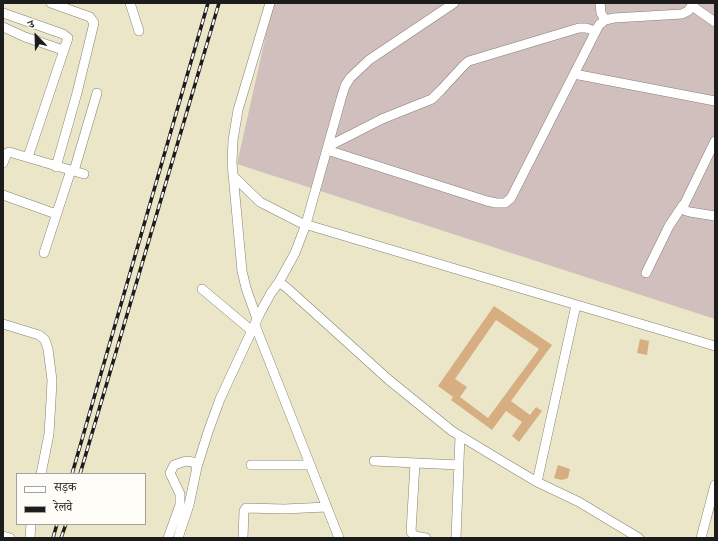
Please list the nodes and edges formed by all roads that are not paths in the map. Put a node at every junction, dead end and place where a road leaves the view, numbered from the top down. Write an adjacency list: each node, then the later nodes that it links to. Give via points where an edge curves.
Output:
1 (51, 3): 21 (street, via 90,17 94,23)
2 (130, 3): 11 (street)
3 (270, 3): 24 (street, via 238,110 233,140)
4 (454, 3): 18 (street, via 369,60 350,78)
5 (600, 3): 8 (street)
6 (693, 4): 8 (street, via 682,14); 9 (street)
7 (3, 13): 13 (street, via 66,36 68,39)
8 (605, 20): 12 (street)
9 (715, 22)
10 (3, 27): 13 (street)
11 (139, 31)
12 (595, 31): 14 (street); 18 (street, via 579,28 469,61 428,102 382,120)
13 (63, 50): 19 (street)
14 (574, 74): 16 (street); 18 (street, via 514,193 505,203 487,201)
15 (97, 92): 22 (street)
16 (715, 101)
17 (715, 142): 26 (street)
18 (328, 148): 29 (street)
19 (28, 157): 20 (street, via 9,152); 21 (street)
20 (3, 163)
21 (56, 167): 22 (street)
22 (72, 171): 23 (street); 27 (street)
23 (84, 174)
24 (232, 176): 29 (street, via 260,202 295,221); 36 (street, via 242,271)
25 (3, 195): 27 (street)
26 (683, 204): 28 (street, via 686,211); 31 (street)
27 (56, 214): 30 (street)
28 (715, 216)
29 (306, 224): 32 (street, via 295,253); 34 (street)
30 (44, 253)
31 (646, 273)
32 (279, 282): 36 (street); 38 (street, via 389,380)
33 (202, 289): 36 (street)
34 (576, 305): 37 (street); 46 (street)
35 (3, 324): 45 (street, via 32,332 45,340 48,349 52,380 51,400 49,434)
36 (255, 325): 41 (street); 44 (street, via 220,399)
37 (715, 346)
38 (460, 436): 43 (street); 46 (street)
39 (374, 461): 40 (street)
40 (415, 463): 43 (street); 58 (street, via 411,532 415,536)
41 (310, 464): 42 (street); 48 (street)
42 (251, 465)
43 (459, 465): 59 (street)
44 (197, 467): 54 (street, via 193,462 186,461 174,465 170,473 180,494 180,505); 55 (street, via 189,506)
45 (41, 473)
46 (537, 482): 50 (street, via 579,502)
47 (715, 485): 62 (street)
48 (327, 507): 56 (street, via 246,508); 57 (street)
49 (31, 525): 53 (street)
50 (621, 527): 60 (street); 61 (street)
51 (3, 536): 52 (street)
52 (10, 538)
53 (30, 538)
54 (168, 538)
55 (178, 538)
56 (243, 538)
57 (340, 538)
58 (426, 538)
59 (456, 538)
60 (622, 538)
61 (639, 538)
62 (701, 538)

